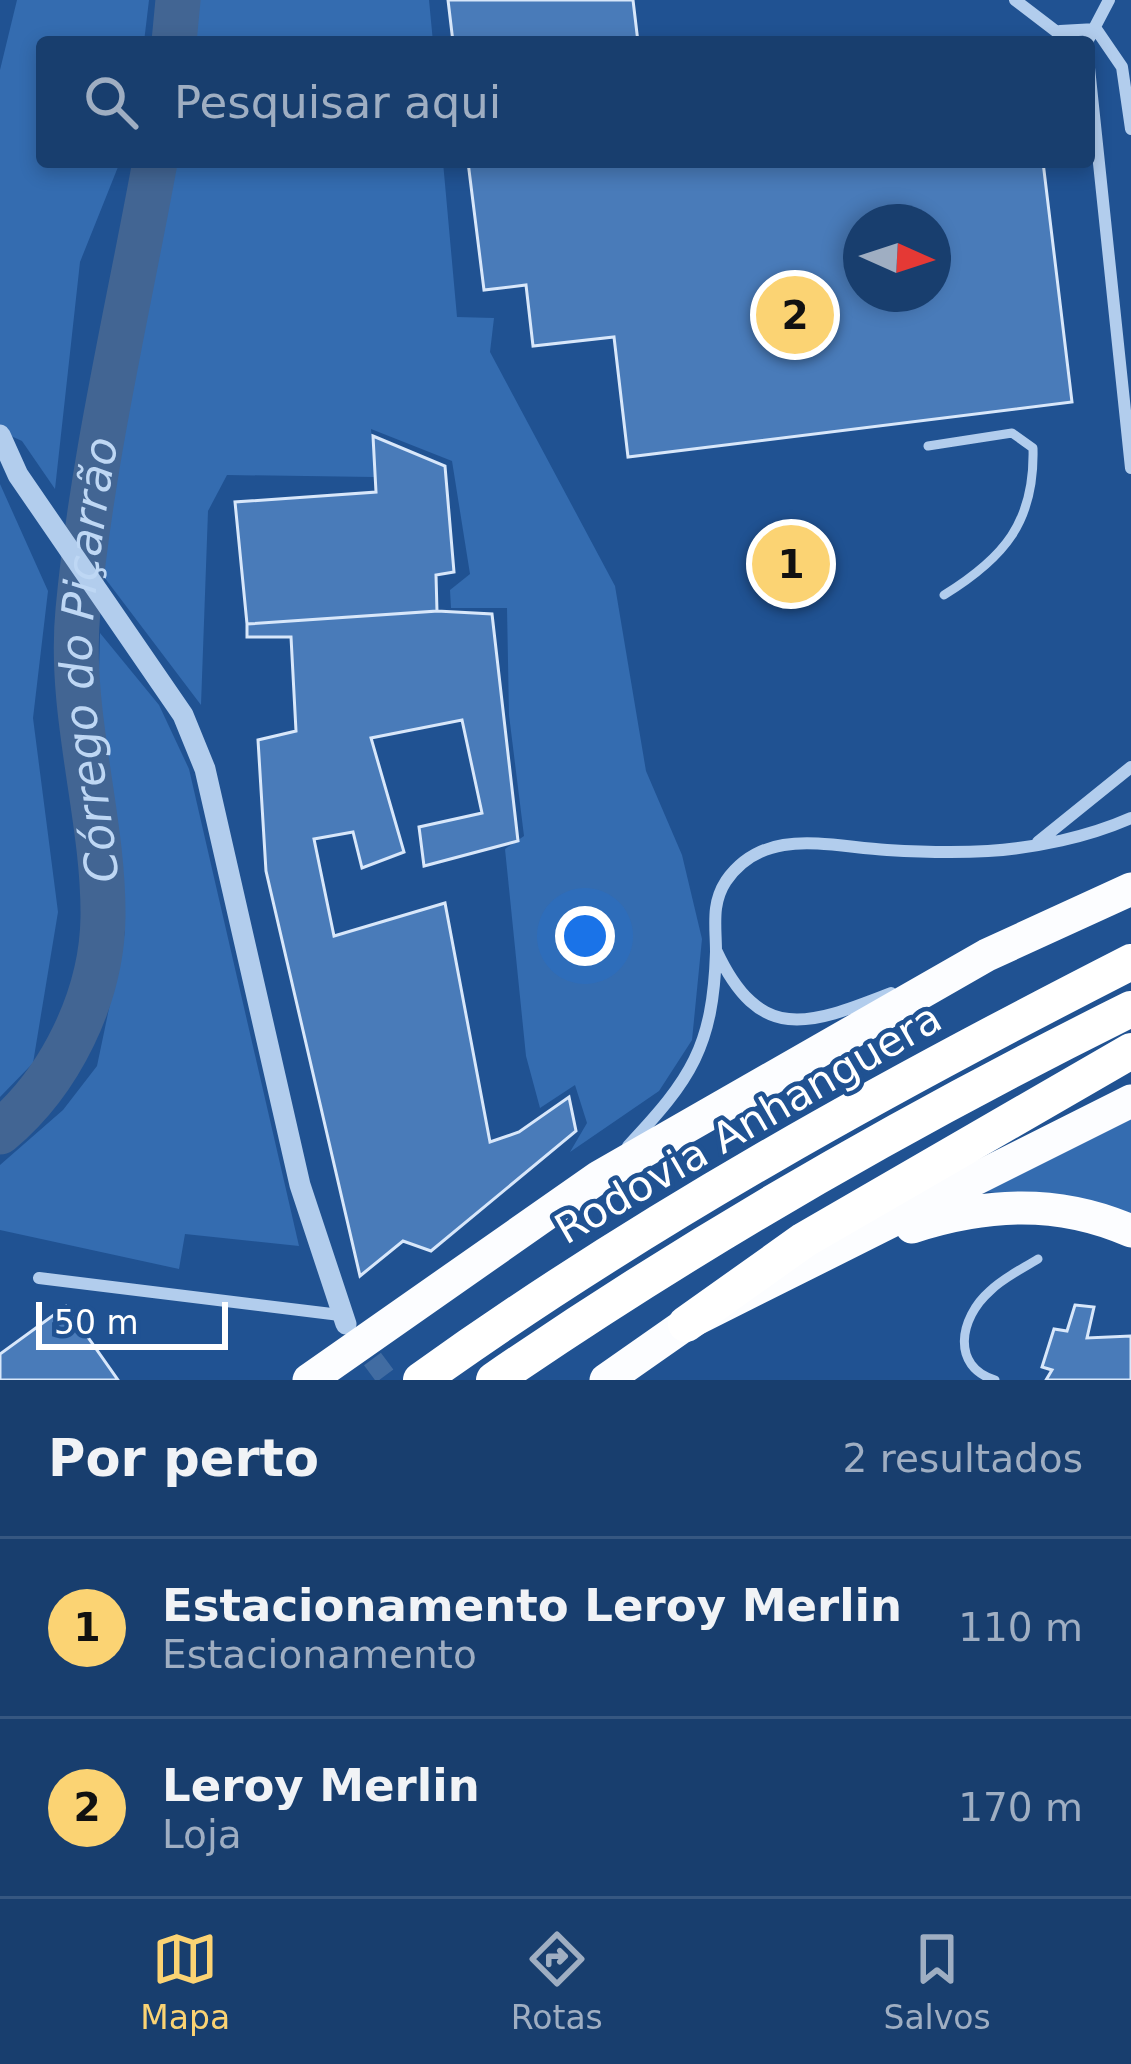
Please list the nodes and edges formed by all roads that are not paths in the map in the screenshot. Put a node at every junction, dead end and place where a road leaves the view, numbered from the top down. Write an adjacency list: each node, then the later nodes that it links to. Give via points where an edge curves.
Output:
1 (1015, 0): 4 (street)
2 (1109, 0): 3 (street)
3 (1096, 29): 4 (street); 5 (street); 7 (street, via 1122,67)
4 (1065, 36)
5 (1091, 36)
6 (1095, 125): 10 (street)
7 (1131, 129)
8 (0, 435): 11 (street)
9 (928, 446): 12 (lane, via 1012,433 1033,448 1034,487 995,562)
10 (1131, 468)
11 (9, 475): 28 (street, via 183,715 205,770 300,1185)
12 (944, 595)
13 (1131, 767): 15 (street)
14 (1131, 818): 15 (street)
15 (1037, 843): 17 (street, via 970,851 811,841 768,847 749,857 717,897)
16 (1131, 889): 18 (highway)
17 (716, 950): 18 (street, via 759,1011 797,1021 836,1014); 23 (street, via 711,1012 693,1071)
18 (987, 955): 23 (highway)
19 (1131, 962): 31 (highway, Rodovia Anhanguera, via 661,1220)
20 (1131, 1009): 32 (highway, Rodovia Anhanguera, via 814,1174)
21 (1131, 1052): 29 (highway, via 804,1240)
22 (1131, 1101): 26 (highway)
23 (599, 1177): 30 (highway)
24 (1131, 1231): 26 (highway, via 1064,1210 988,1208)
25 (1038, 1259): 34 (lane, via 987,1292 964,1333 964,1360)
26 (814, 1260): 29 (highway)
27 (39, 1279): 28 (street)
28 (343, 1319)
29 (686, 1324): 33 (highway)
30 (309, 1380)
31 (421, 1380)
32 (494, 1380)
33 (606, 1380)
34 (995, 1380)

